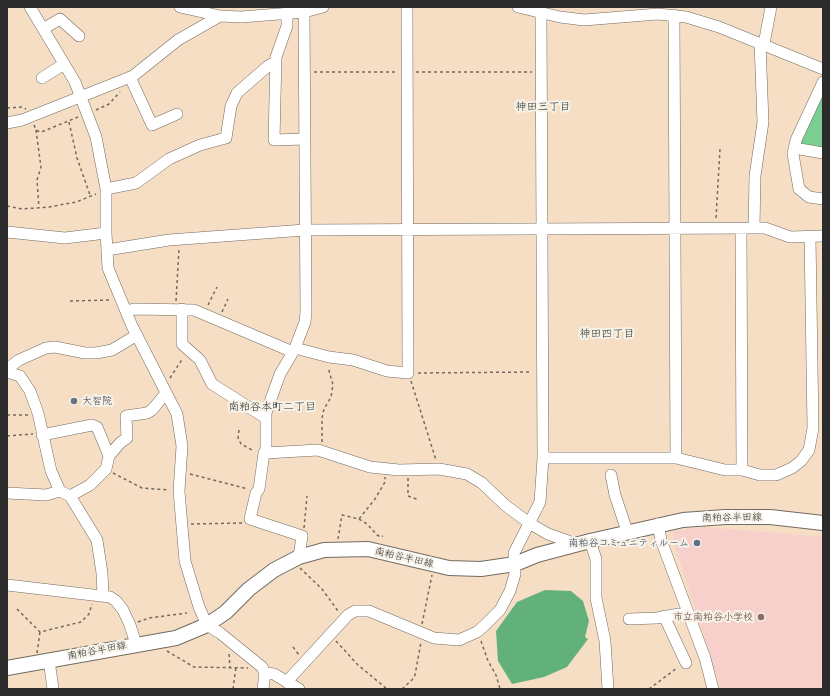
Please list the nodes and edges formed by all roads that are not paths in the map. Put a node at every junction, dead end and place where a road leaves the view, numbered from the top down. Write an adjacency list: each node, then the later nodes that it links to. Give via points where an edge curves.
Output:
1 (30, 7): 12 (street)
2 (180, 7): 11 (street)
3 (323, 7): 7 (street)
4 (407, 7): 29 (street)
5 (518, 7): 8 (street)
6 (771, 7): 14 (street)
7 (306, 10): 9 (street); 24 (street)
8 (541, 12): 10 (street, via 589,20); 33 (street)
9 (288, 14): 11 (street, via 260,17); 15 (street)
10 (674, 15): 14 (street, via 703,21); 30 (street)
11 (220, 16): 18 (street, via 178,40)
12 (43, 29): 13 (street, via 60,19); 16 (street)
13 (79, 36)
14 (762, 44): 17 (street); 32 (street, via 763,122 755,176)
15 (276, 62): 24 (street, via 274,140); 27 (street, via 237,93 231,106 226,138 200,145 169,159 136,183)
16 (64, 64): 19 (street); 21 (street)
17 (823, 69)
18 (130, 77): 21 (street); 22 (street, via 152,125)
19 (42, 78)
20 (823, 82): 25 (street)
21 (81, 97): 23 (street, via 22,120); 27 (street, via 96,138)
22 (177, 114)
23 (7, 123)
24 (304, 139): 34 (street)
25 (794, 148): 26 (street); 28 (street, via 796,182 799,189 809,197)
26 (823, 153)
27 (106, 192): 36 (street)
28 (823, 199)
29 (408, 228): 33 (street); 34 (street); 43 (street, via 408,373 382,370 353,360 329,358)
30 (676, 228): 31 (street); 33 (street); 51 (street)
31 (741, 228): 32 (street); 52 (street)
32 (754, 228): 38 (street, via 764,228 790,237)
33 (541, 229): 50 (street)
34 (305, 230): 39 (street, via 179,239); 43 (street, via 306,312 305,322)
35 (7, 232): 36 (street, via 65,238)
36 (106, 234): 39 (street)
37 (823, 236): 38 (street)
38 (810, 237): 52 (street, via 813,413 810,446 801,461 787,472 760,475)
39 (107, 250): 41 (street, via 108,268)
40 (180, 309): 41 (street); 43 (street, via 194,310); 46 (street, via 182,344 200,360 212,384)
41 (126, 311): 42 (street)
42 (137, 335): 44 (street, via 112,350 96,353 55,346 46,348 19,360); 45 (street)
43 (294, 350): 46 (street, via 280,374)
44 (7, 370): 47 (street, via 20,376 30,392 39,416)
45 (165, 391): 49 (street, via 152,410 126,416 127,438); 70 (street, via 177,414 181,431 179,491 185,561)
46 (266, 418): 48 (street)
47 (42, 434): 49 (street, via 92,424 97,427); 54 (street, via 51,471)
48 (265, 453): 57 (street, via 300,450 321,452 353,463 386,469 439,469 467,474); 63 (street, via 250,519 302,536)
49 (109, 456): 56 (street, via 106,469 90,485)
50 (543, 458): 51 (street); 57 (street, via 540,502)
51 (676, 458): 52 (street, via 725,470)
52 (742, 470)
53 (611, 476): 60 (street, via 614,495)
54 (60, 491): 55 (street, via 46,495); 56 (street)
55 (7, 493)
56 (70, 496): 66 (street, via 97,540 102,573)
57 (529, 523): 62 (street, via 568,542); 64 (street, via 514,553)
58 (823, 523): 59 (main road, 南粕谷半田線, via 742,517 699,518)
59 (658, 524): 60 (main road, 南粕谷半田線); 68 (street, via 661,540)
60 (627, 531): 61 (main road, 南粕谷半田線)
61 (590, 541): 62 (main road, 南粕谷半田線); 80 (street, via 596,559 596,598 605,641)
62 (571, 546): 64 (main road, 南粕谷半田線)
63 (297, 558): 64 (main road, 南粕谷半田線, via 324,550 368,549 463,570); 70 (main road, 南粕谷半田線, via 274,570 248,589 226,612)
64 (515, 564): 76 (street, via 515,574 506,600 500,610 476,632 459,640 446,640 421,633 368,611 355,611 348,615)
65 (7, 585): 66 (street)
66 (98, 594): 71 (street, via 116,601 130,625)
67 (664, 616): 68 (street, via 679,614); 69 (street); 73 (street)
68 (691, 617): 81 (street)
69 (629, 619)
70 (207, 625): 71 (main road, 南粕谷半田線, via 176,638); 75 (street, via 262,667)
71 (136, 644): 72 (main road, 南粕谷半田線)
72 (43, 661): 74 (main road, 南粕谷半田線); 77 (street)
73 (686, 663)
74 (7, 668)
75 (264, 672): 76 (street, via 274,674); 78 (street)
76 (288, 683): 79 (street)
77 (53, 689)
78 (262, 689)
79 (299, 689)
80 (608, 689)
81 (713, 689)

